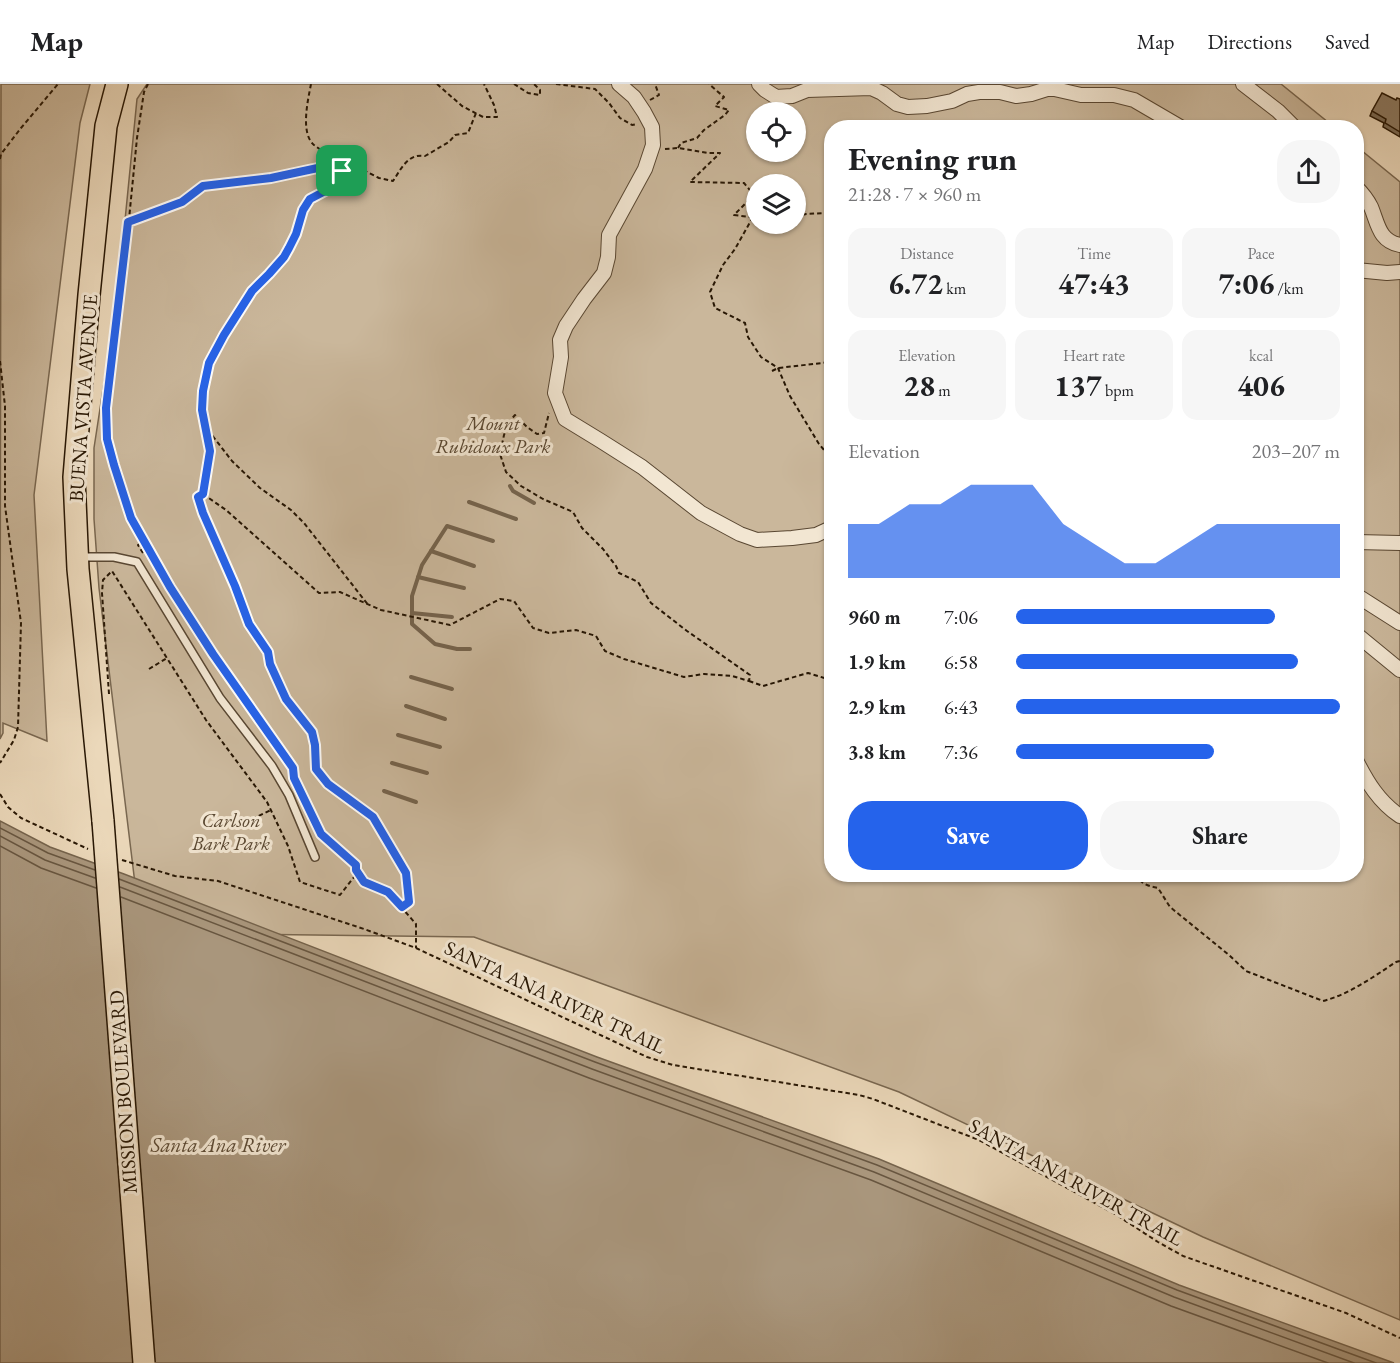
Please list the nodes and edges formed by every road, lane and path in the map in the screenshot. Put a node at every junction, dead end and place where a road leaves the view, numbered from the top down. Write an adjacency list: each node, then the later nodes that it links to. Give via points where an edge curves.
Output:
1 (58, 84): 22 (path)
2 (117, 84): 46 (main road, BUENA VISTA AVENUE, via 106,126 89,295 74,477)
3 (148, 84): 30 (path, via 137,138)
4 (312, 84): 23 (path, via 307,133 314,145 339,161)
5 (437, 84): 16 (path)
6 (484, 84): 16 (path, via 496,117)
7 (514, 84): 8 (path, via 540,95)
8 (534, 84)
9 (556, 84): 19 (path, via 595,89 620,118 632,125)
10 (619, 84): 15 (street)
11 (655, 84): 15 (path, via 659,95)
12 (709, 84): 21 (path, via 724,97 715,106 729,110 697,138 681,143)
13 (759, 84): 17 (street, via 777,97 807,90 871,88 908,107 952,101 979,92 1016,96 1050,88 1134,100)
14 (1243, 84): 18 (street)
15 (640, 106): 19 (street)
16 (476, 113): 23 (path, via 468,133 454,135 425,156 407,161 393,181 359,168)
17 (1168, 120)
18 (1286, 120)
19 (649, 121): 20 (street)
20 (653, 141): 21 (path, via 666,149); 43 (street, via 645,169 609,235 604,273 560,340 555,393 565,419 642,467 701,513 740,534 756,540)
21 (678, 148): 24 (path, via 720,153 690,182)
22 (0, 159)
23 (342, 171): 30 (path, via 327,166 203,186 182,202); 40 (path, via 329,189 310,199 284,257 252,291 209,363 202,410)
24 (746, 185)
25 (1364, 195): 32 (street, via 1385,239)
26 (746, 203): 29 (path, via 734,215)
27 (824, 213): 28 (path)
28 (806, 214)
29 (746, 217)
30 (128, 222): 67 (path, via 106,408 107,439 131,518 213,654 293,768 321,834 356,865)
31 (746, 232): 37 (path, via 710,292 714,308 745,323 748,337 761,357)
32 (1400, 245)
33 (1364, 271): 34 (street)
34 (1400, 272)
35 (0, 361): 57 (path, via 5,506 21,622 18,726)
36 (824, 363): 37 (path)
37 (778, 368): 38 (path); 41 (path, via 790,396)
38 (772, 371)
39 (550, 410): 55 (path, via 544,433 537,435 515,415 508,422 500,454 506,472 535,495 573,512 619,573 638,582 651,603 750,675)
40 (206, 427): 42 (path, via 210,451); 48 (path, via 232,461 304,523)
41 (824, 450)
42 (203, 494): 48 (path, via 319,593 340,592); 69 (path, via 198,497 203,513 249,624 268,652 286,699 312,732 316,769 328,784 373,817 406,873 409,902)
43 (824, 531)
44 (1364, 542): 45 (street)
45 (1400, 543)
46 (78, 557): 63 (main road, BUENA VISTA AVENUE); 65 (lane, via 114,557 137,562 220,699 272,766)
47 (1364, 600): 49 (street)
48 (370, 606): 55 (path, via 450,625 500,599 514,601 533,628 549,633 576,630 596,636 605,651 624,660 684,677 704,674)
49 (1400, 623)
50 (1364, 641): 53 (street)
51 (167, 658): 52 (path); 56 (path, via 112,571 103,579 102,593); 60 (path)
52 (149, 669)
53 (1400, 670)
54 (824, 678): 55 (path, via 808,673 763,686)
55 (749, 681)
56 (109, 697)
57 (0, 764)
58 (1364, 774): 61 (street, via 1384,804)
59 (0, 794): 64 (path, via 21,818)
60 (271, 810): 62 (path); 67 (path, via 300,882 340,895)
61 (1400, 816)
62 (252, 819)
63 (103, 821): 73 (main road, MISSION BOULEVARD, bridge)
64 (92, 851)
65 (315, 856)
66 (123, 860): 70 (path, SANTA ANA RIVER TRAIL, via 175,876 218,881)
67 (357, 872): 69 (path, via 364,882 388,892)
68 (1141, 882): 71 (path, via 1158,888 1170,907 1246,972 1323,1001 1363,984)
69 (402, 907): 70 (path, via 416,924)
70 (416, 948): 72 (path, SANTA ANA RIVER TRAIL, via 647,1057 673,1065 859,1095 980,1140 1184,1256 1346,1313)
71 (1400, 961)
72 (1400, 1338)
73 (144, 1363)

